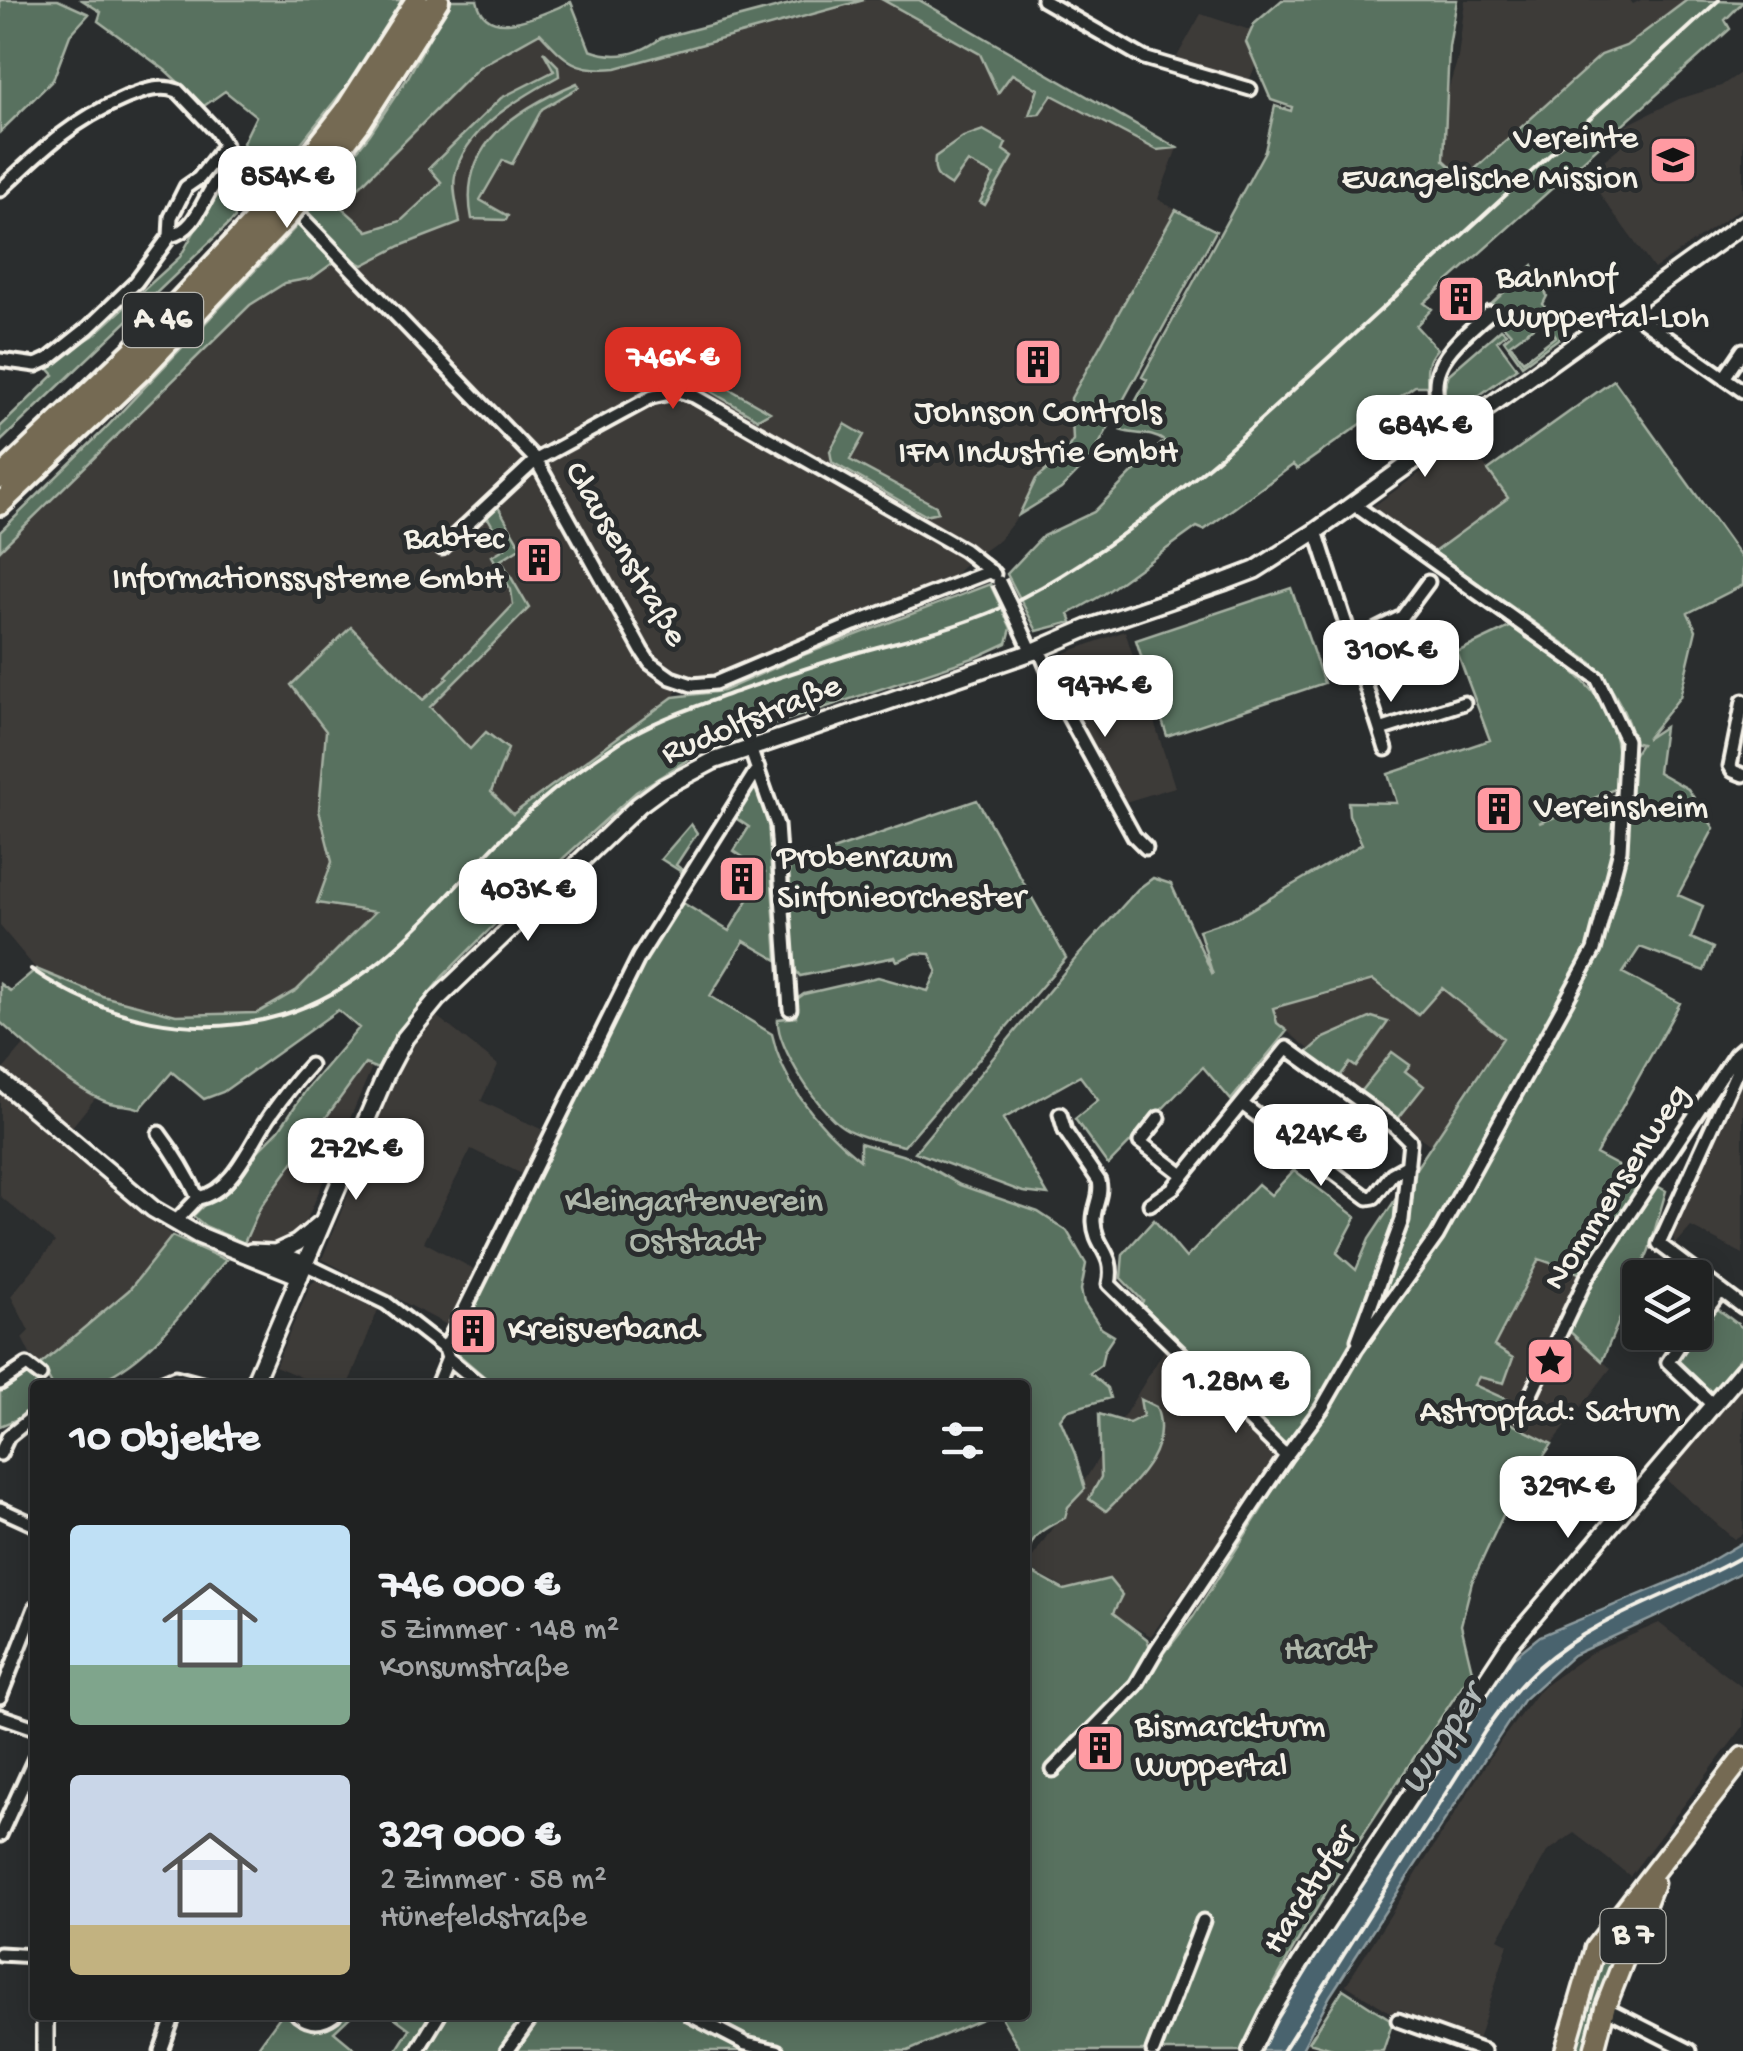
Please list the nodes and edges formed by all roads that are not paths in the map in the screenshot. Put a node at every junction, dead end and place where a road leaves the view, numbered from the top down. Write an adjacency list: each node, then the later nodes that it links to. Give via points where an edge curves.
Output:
1 (416, 0): 6 (highway, A 46)
2 (438, 0): 6 (highway, A 46, via 394,74)
3 (1043, 0): 4 (street, via 1144,58)
4 (1250, 89)
5 (0, 190): 8 (street, via 90,114 145,90 175,89 225,145 186,187)
6 (287, 201): 17 (highway, A 46); 18 (highway, A 46, via 144,367)
7 (1743, 224): 9 (street, Rudolfstraße)
8 (170, 236): 12 (street, via 136,282 80,335 36,365); 16 (street, Clausenstraße, via 191,226 226,169 251,164)
9 (1625, 308): 13 (street); 15 (street, Rudolfstraße)
10 (1488, 313): 15 (street, via 1437,370 1434,389)
11 (1743, 350): 13 (street)
12 (0, 360)
13 (1724, 378): 14 (street)
14 (1743, 391)
15 (1453, 432): 19 (street, Rudolfstraße)
16 (536, 460): 21 (street); 22 (street, via 652,397 680,392 964,550); 22 (street, Clausenstraße, via 642,651 681,682 715,683 854,624)
17 (0, 478)
18 (0, 504)
19 (1353, 504): 20 (street, Rudolfstraße); 55 (street, via 1588,669 1621,724 1627,753 1620,850 1594,950 1437,1236)
20 (1316, 531): 24 (street); 25 (street, Rudolfstraße, via 1255,570)
21 (442, 548)
22 (995, 576): 25 (street, bridge)
23 (1428, 582): 24 (street, via 1402,618)
24 (1352, 642): 28 (street)
25 (1036, 651): 29 (street, Rudolfstraße); 33 (street)
26 (1743, 701): 32 (street, via 1730,766)
27 (1464, 703): 28 (street)
28 (1380, 730): 30 (street)
29 (750, 748): 31 (street); 47 (street, Rudolfstraße, via 688,773 639,805 418,1020 386,1072)
30 (1386, 749)
31 (758, 768): 34 (street, via 777,825); 57 (street, via 638,957)
32 (1743, 775)
33 (1146, 848)
34 (790, 1009)
35 (1743, 1048): 65 (street, Nommensenweg, via 1587,1277)
36 (1743, 1058): 52 (street, via 1659,1244)
37 (310, 1065): 45 (street, via 236,1168 210,1196)
38 (0, 1080): 48 (street)
39 (1242, 1104): 43 (street, via 1368,1198); 43 (street, via 1284,1048 1396,1127 1410,1141); 44 (street)
40 (1060, 1114): 68 (street, via 1102,1190 1094,1226 1110,1258 1109,1284)
41 (1159, 1118): 44 (street, via 1140,1142)
42 (159, 1133): 45 (street, via 174,1148)
43 (1408, 1166): 55 (street, via 1402,1220)
44 (1183, 1176): 46 (street)
45 (198, 1198): 48 (street)
46 (1150, 1204)
47 (326, 1219): 50 (street); 51 (street, Rudolfstraße)
48 (176, 1222): 49 (street)
49 (240, 1252): 50 (street); 51 (street)
50 (274, 1253): 51 (street)
51 (303, 1270): 57 (street, via 386,1302); 60 (street, Rudolfstraße)
52 (1721, 1291): 53 (street); 54 (street)
53 (1712, 1302)
54 (1743, 1307)
55 (1356, 1348): 68 (street)
56 (1676, 1350): 64 (street, via 1668,1362)
57 (447, 1354): 61 (street); 62 (street)
58 (1743, 1370): 64 (street, Hardtufer)
59 (40, 1375): 63 (street, via 27,1366)
60 (255, 1380)
61 (439, 1380)
62 (476, 1380)
63 (0, 1382)
64 (1713, 1405): 98 (street, Hardtufer, via 1493,1667 1301,1962)
65 (1521, 1416)
66 (30, 1418): 67 (street)
67 (0, 1454)
68 (1286, 1456): 77 (street, via 1142,1677)
69 (0, 1509): 70 (street)
70 (30, 1523)
71 (30, 1621): 72 (street)
72 (0, 1697)
73 (0, 1716): 74 (street)
74 (30, 1726)
75 (1743, 1756): 79 (main road, B 7)
76 (30, 1769): 78 (street)
77 (1052, 1770)
78 (0, 1835)
79 (1662, 1864): 81 (main road, B 7); 82 (main road, B 7)
80 (1203, 1921): 97 (street)
81 (1614, 1921): 82 (main road, via 1627,1916); 100 (main road, B 7, via 1592,1956)
82 (1635, 1930): 85 (main road, B 7)
83 (0, 1954): 84 (street)
84 (30, 1956)
85 (1605, 2008): 101 (main road, B 7); 102 (street)
86 (45, 2020): 92 (street)
87 (172, 2020): 93 (street)
88 (436, 2020): 94 (street)
89 (529, 2020): 95 (street)
90 (700, 2020): 96 (street, via 746,2044)
91 (1398, 2020): 99 (street)
92 (45, 2051)
93 (160, 2051)
94 (418, 2051)
95 (506, 2051)
96 (778, 2051)
97 (1153, 2051)
98 (1251, 2051)
99 (1484, 2051)
100 (1565, 2051)
101 (1594, 2051)
102 (1690, 2051)

